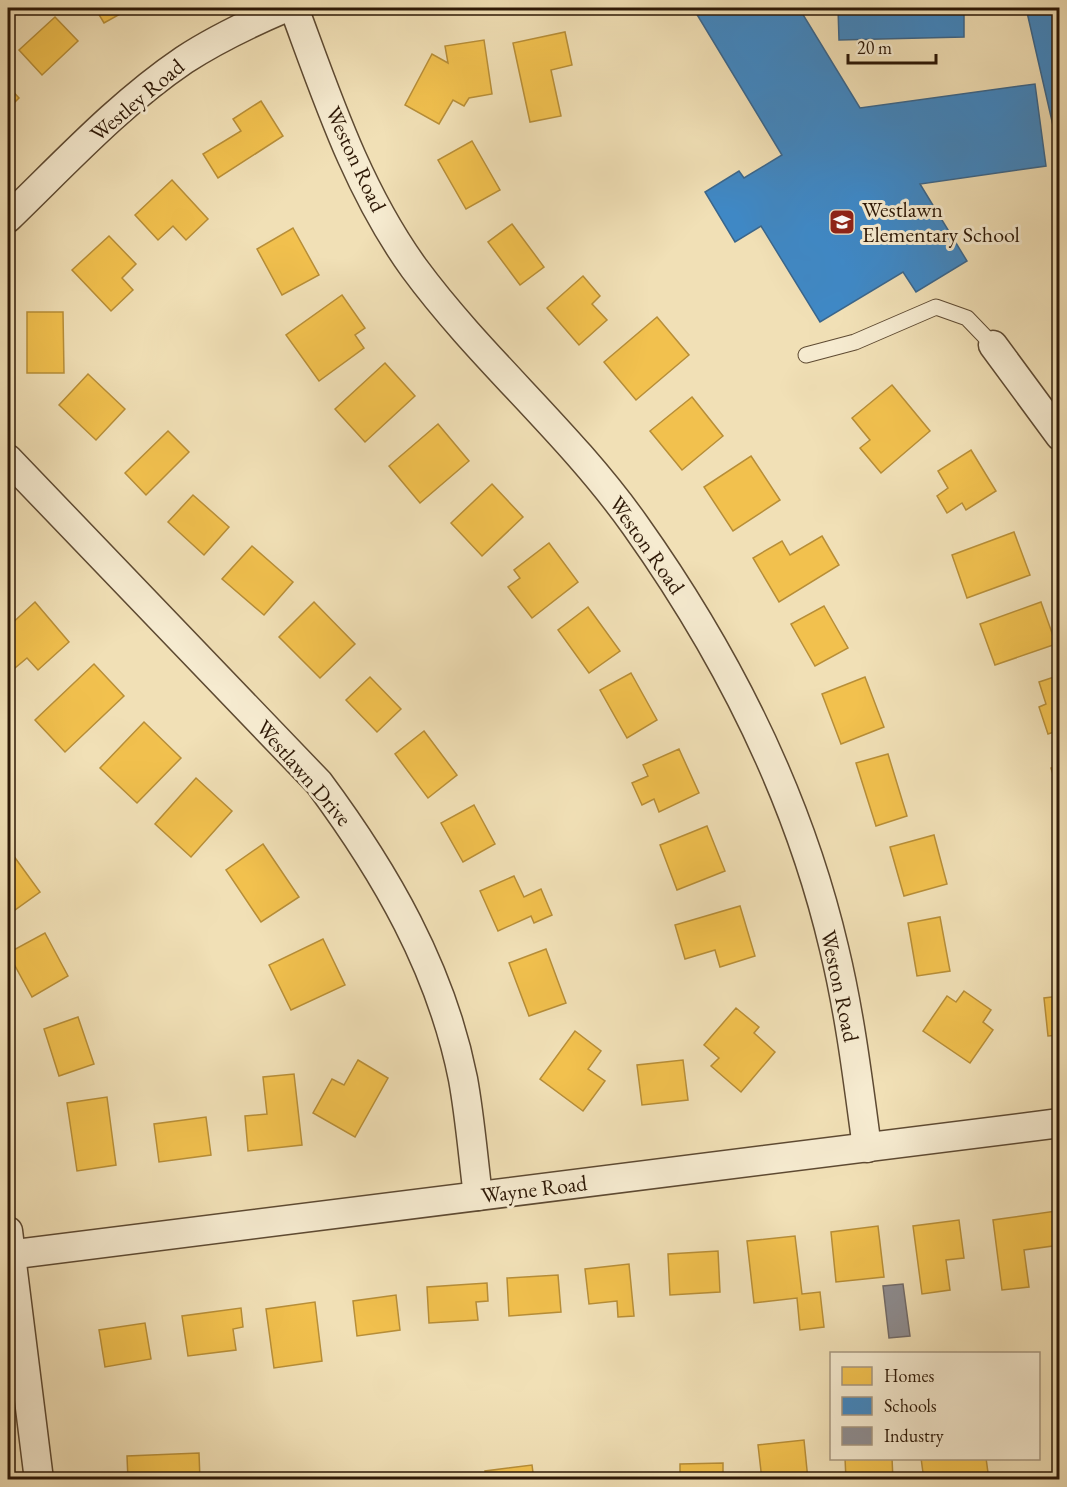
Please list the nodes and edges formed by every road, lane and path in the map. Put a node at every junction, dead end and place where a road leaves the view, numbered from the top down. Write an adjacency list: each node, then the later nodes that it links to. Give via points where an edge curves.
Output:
1 (285, 8): 3 (street, Westley Road, via 240,27 134,98)
2 (294, 8): 9 (street, Weston Road, via 342,138 374,205 412,266 457,323 570,441 634,523 695,614 753,721 805,848 834,948)
3 (8, 218)
4 (993, 345): 5 (lane, via 967,318 936,307 855,342); 6 (street)
5 (806, 355)
6 (1059, 436)
7 (8, 459): 10 (street, Westlawn Drive, via 319,783 360,839 398,901 448,1022 463,1079)
8 (1059, 1123): 9 (street, Wayne Road)
9 (867, 1148): 10 (street, Wayne Road)
10 (478, 1196): 11 (street, Wayne Road)
11 (9, 1247): 12 (street)
12 (39, 1479)

